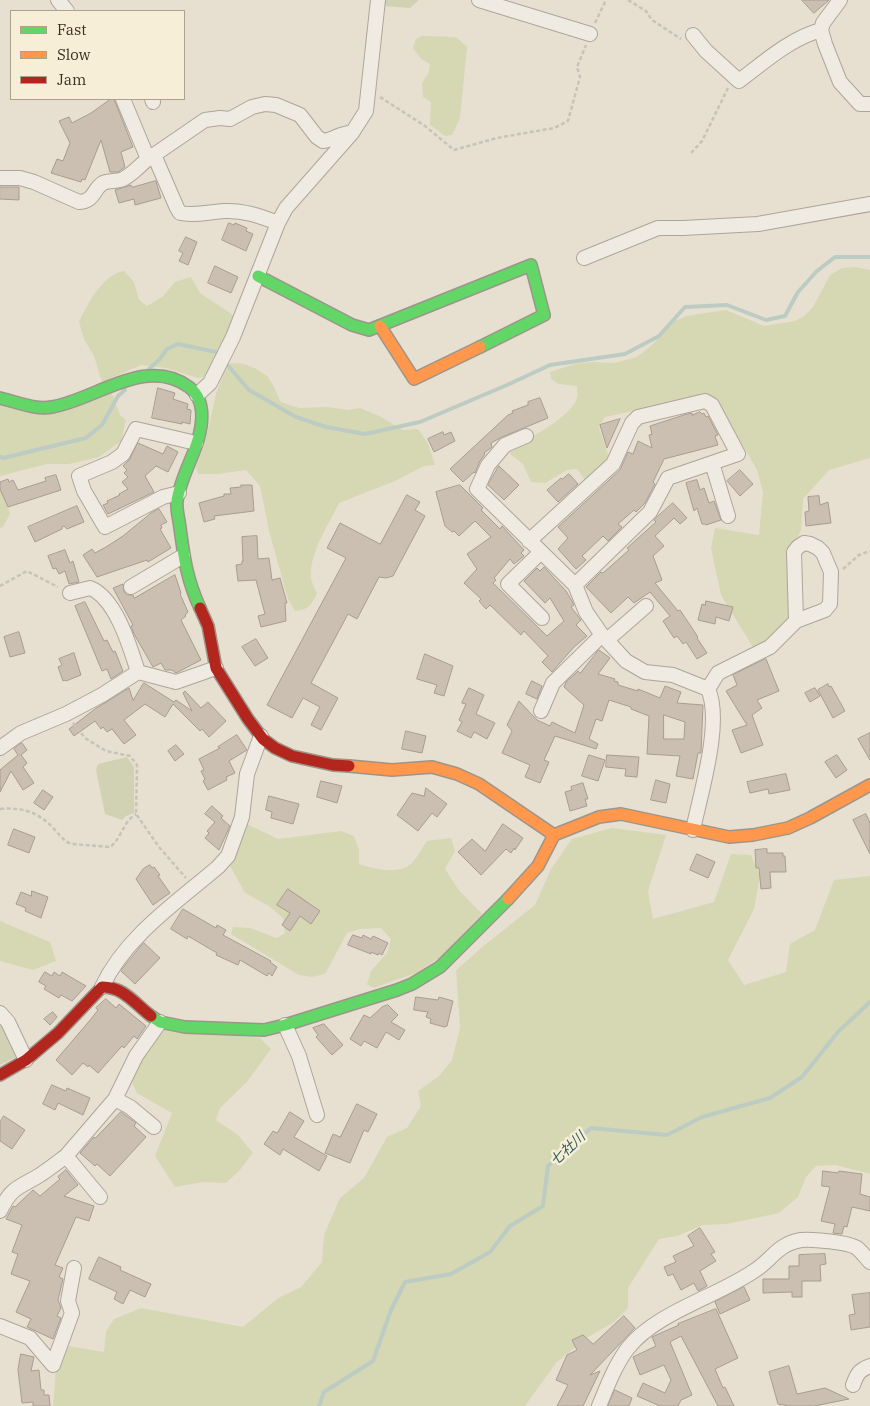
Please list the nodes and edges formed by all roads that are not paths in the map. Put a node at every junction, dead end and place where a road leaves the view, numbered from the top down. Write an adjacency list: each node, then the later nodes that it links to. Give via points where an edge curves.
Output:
1 (58, 0): 5 (street)
2 (378, 0): 11 (street, via 366,111)
3 (479, 0): 7 (street)
4 (840, 0): 6 (street, via 823,23)
5 (66, 10)
6 (822, 30): 8 (street, via 810,33 772,56 739,81); 10 (street, via 840,82 860,104)
7 (590, 34)
8 (688, 38)
9 (123, 100): 12 (street)
10 (870, 104)
11 (352, 133): 12 (street, via 346,132 330,141 323,141 300,115 265,104 230,119 205,120); 15 (street, via 286,208)
12 (151, 157): 13 (street, via 121,180 100,185 94,196 85,202 20,178); 15 (street, via 180,213 239,211)
13 (0, 178)
14 (870, 204): 16 (street, via 758,224 658,228)
15 (278, 223): 17 (street)
16 (584, 258)
17 (258, 276): 18 (street, via 352,325 369,330); 19 (street, via 210,383)
18 (380, 326): 18 (street, via 531,265 544,315 414,379)
19 (197, 395): 20 (street, via 181,383 160,376 123,381 51,407); 22 (street, via 202,422)
20 (0, 398)
21 (526, 436): 26 (street, via 504,445 488,465 477,489)
22 (196, 443): 24 (street); 24 (street, via 136,428 122,454 112,462 79,476 105,527 163,496)
23 (712, 463): 25 (street); 26 (street, via 738,454 712,405 705,401 638,417 613,464); 29 (street, via 668,478 650,512)
24 (178, 493): 28 (street, via 177,514)
25 (728, 516)
26 (529, 541): 27 (street)
27 (540, 552): 29 (street); 33 (street, via 508,584)
28 (183, 556): 30 (street); 36 (street, via 192,591 208,626)
29 (575, 585): 35 (street, via 586,612)
30 (131, 587)
31 (70, 593): 37 (street, via 90,588 103,596 123,628)
32 (646, 606): 35 (street)
33 (542, 618)
34 (796, 621): 34 (street, via 825,610 830,604 831,572 823,553 810,544 798,546 794,552); 38 (street, via 770,647 718,673)
35 (604, 637): 38 (street, via 626,661 645,672 674,675); 39 (street, via 553,683)
36 (216, 668): 37 (street, via 176,682); 40 (street)
37 (138, 672): 41 (street, via 66,714 21,733)
38 (708, 689): 43 (street, via 713,705 711,743)
39 (541, 711)
40 (260, 736): 44 (street, via 275,748 313,762 392,770 432,767 458,774 479,784); 45 (street, via 247,774 242,817 228,856 133,942)
41 (0, 748)
42 (870, 785): 43 (street, via 788,828 753,836 729,837)
43 (693, 830): 44 (street, via 621,814 599,817)
44 (554, 835): 48 (street, via 538,866 440,967 397,990)
45 (102, 987): 47 (street, via 120,990); 49 (street, via 58,1033)
46 (0, 1013): 49 (street, via 8,1022)
47 (160, 1022): 48 (street, via 185,1027 248,1030); 51 (street, via 136,1056)
48 (285, 1025): 52 (street, via 300,1056)
49 (26, 1060): 50 (street)
50 (0, 1075)
51 (115, 1099): 53 (street); 54 (street)
52 (317, 1116)
53 (154, 1127)
54 (66, 1156): 55 (street); 56 (street, via 16,1188)
55 (100, 1197)
56 (0, 1211)
57 (870, 1262): 62 (street, via 856,1248 846,1244 802,1240 786,1244 756,1271 658,1322 638,1338 620,1361)
58 (74, 1268): 59 (street, via 68,1301 72,1313 53,1365 30,1338)
59 (0, 1326)
60 (870, 1366): 61 (street, via 857,1373)
61 (853, 1385)
62 (598, 1406)

